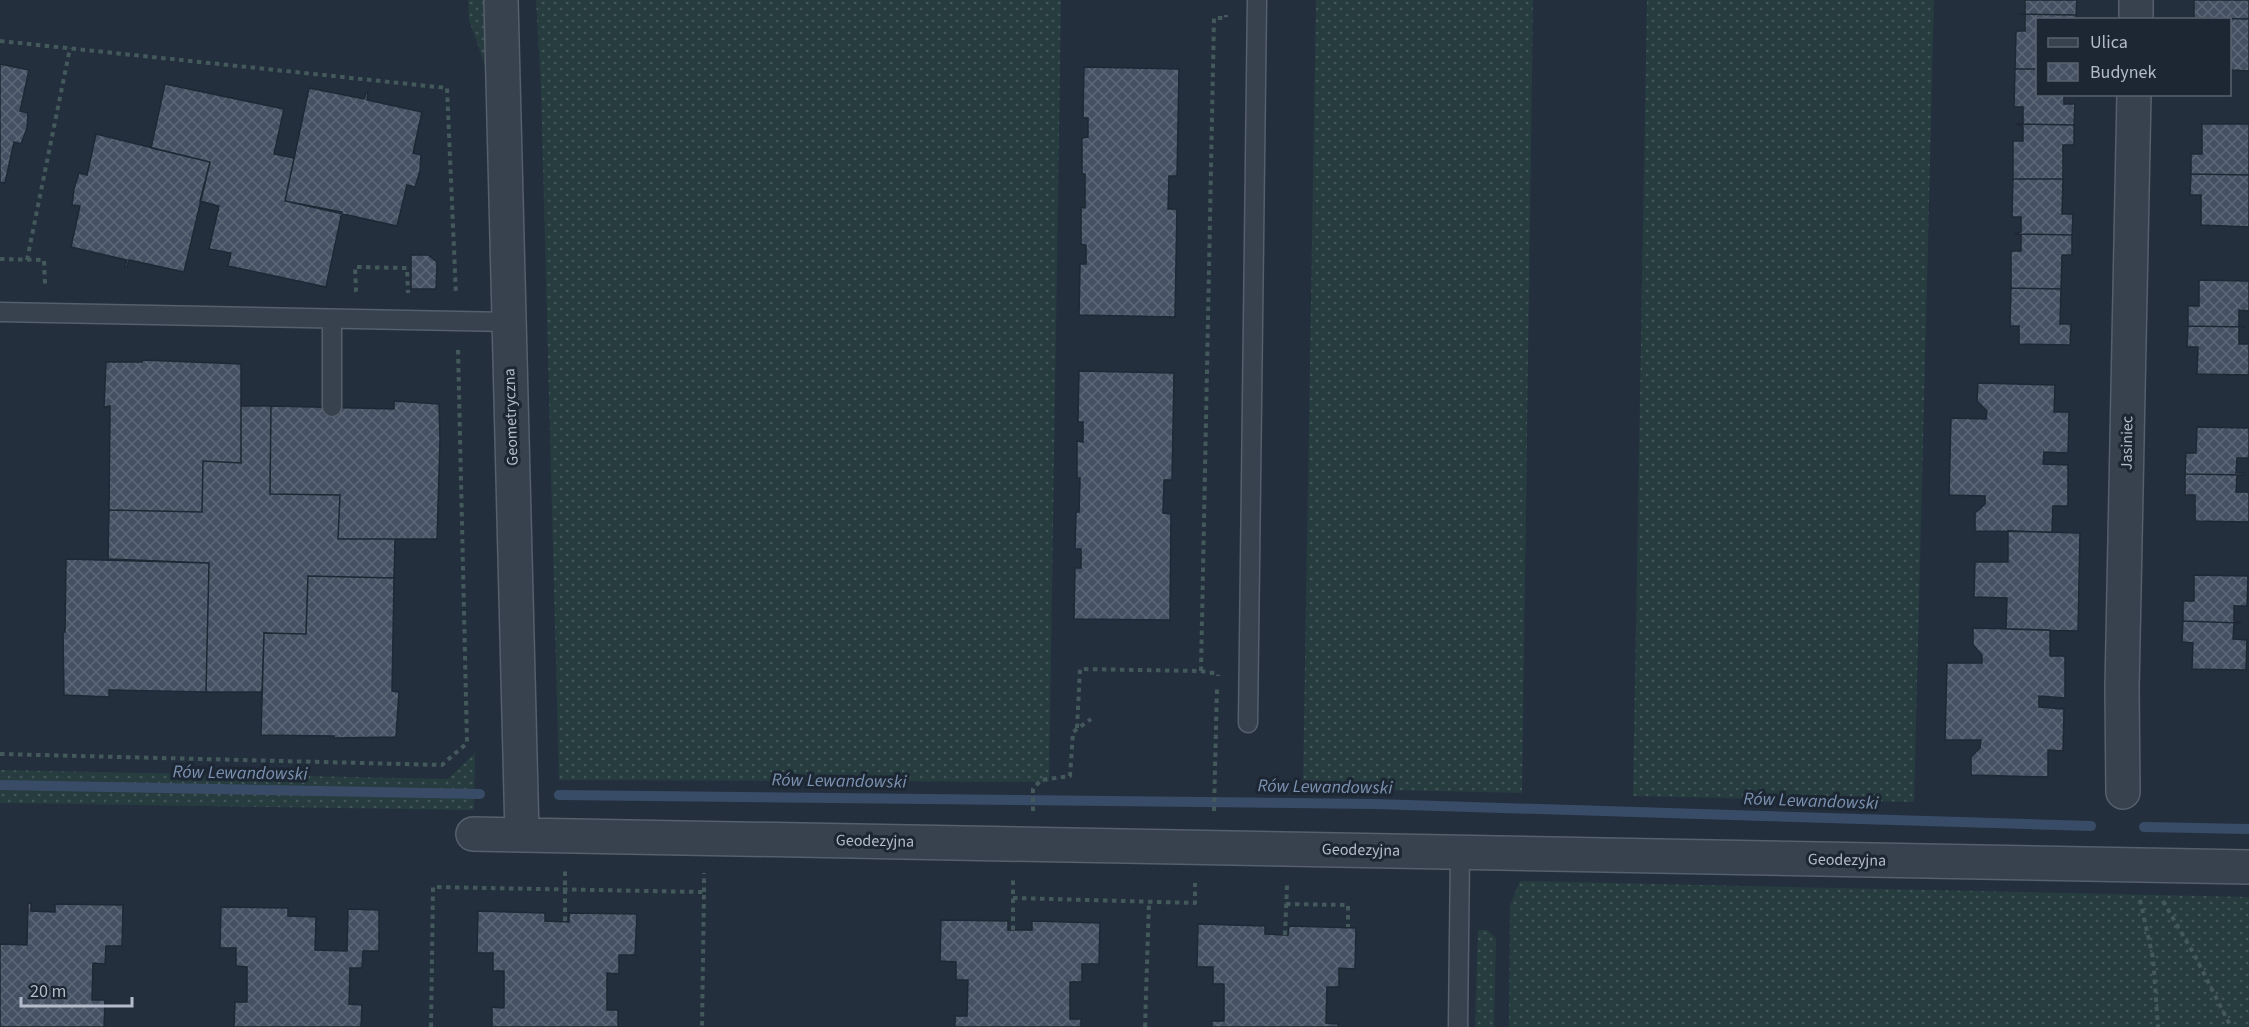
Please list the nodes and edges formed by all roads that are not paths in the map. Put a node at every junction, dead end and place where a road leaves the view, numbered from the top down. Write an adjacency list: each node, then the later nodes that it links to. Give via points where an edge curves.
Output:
1 (501, 0): 8 (street, Geometryczna)
2 (1257, 0): 10 (lane)
3 (2136, 0): 4 (street)
4 (2136, 18)
5 (2134, 96): 11 (street, Jasiniec)
6 (0, 312): 7 (lane)
7 (332, 319): 8 (lane); 9 (lane)
8 (508, 322): 13 (street, Geometryczna)
9 (332, 407)
10 (1248, 723)
11 (2123, 792)
12 (473, 834): 13 (street, Geodezyjna)
13 (522, 835): 14 (street, Geodezyjna)
14 (1460, 852): 15 (street, Geodezyjna); 16 (lane)
15 (2249, 867)
16 (1458, 1027)

